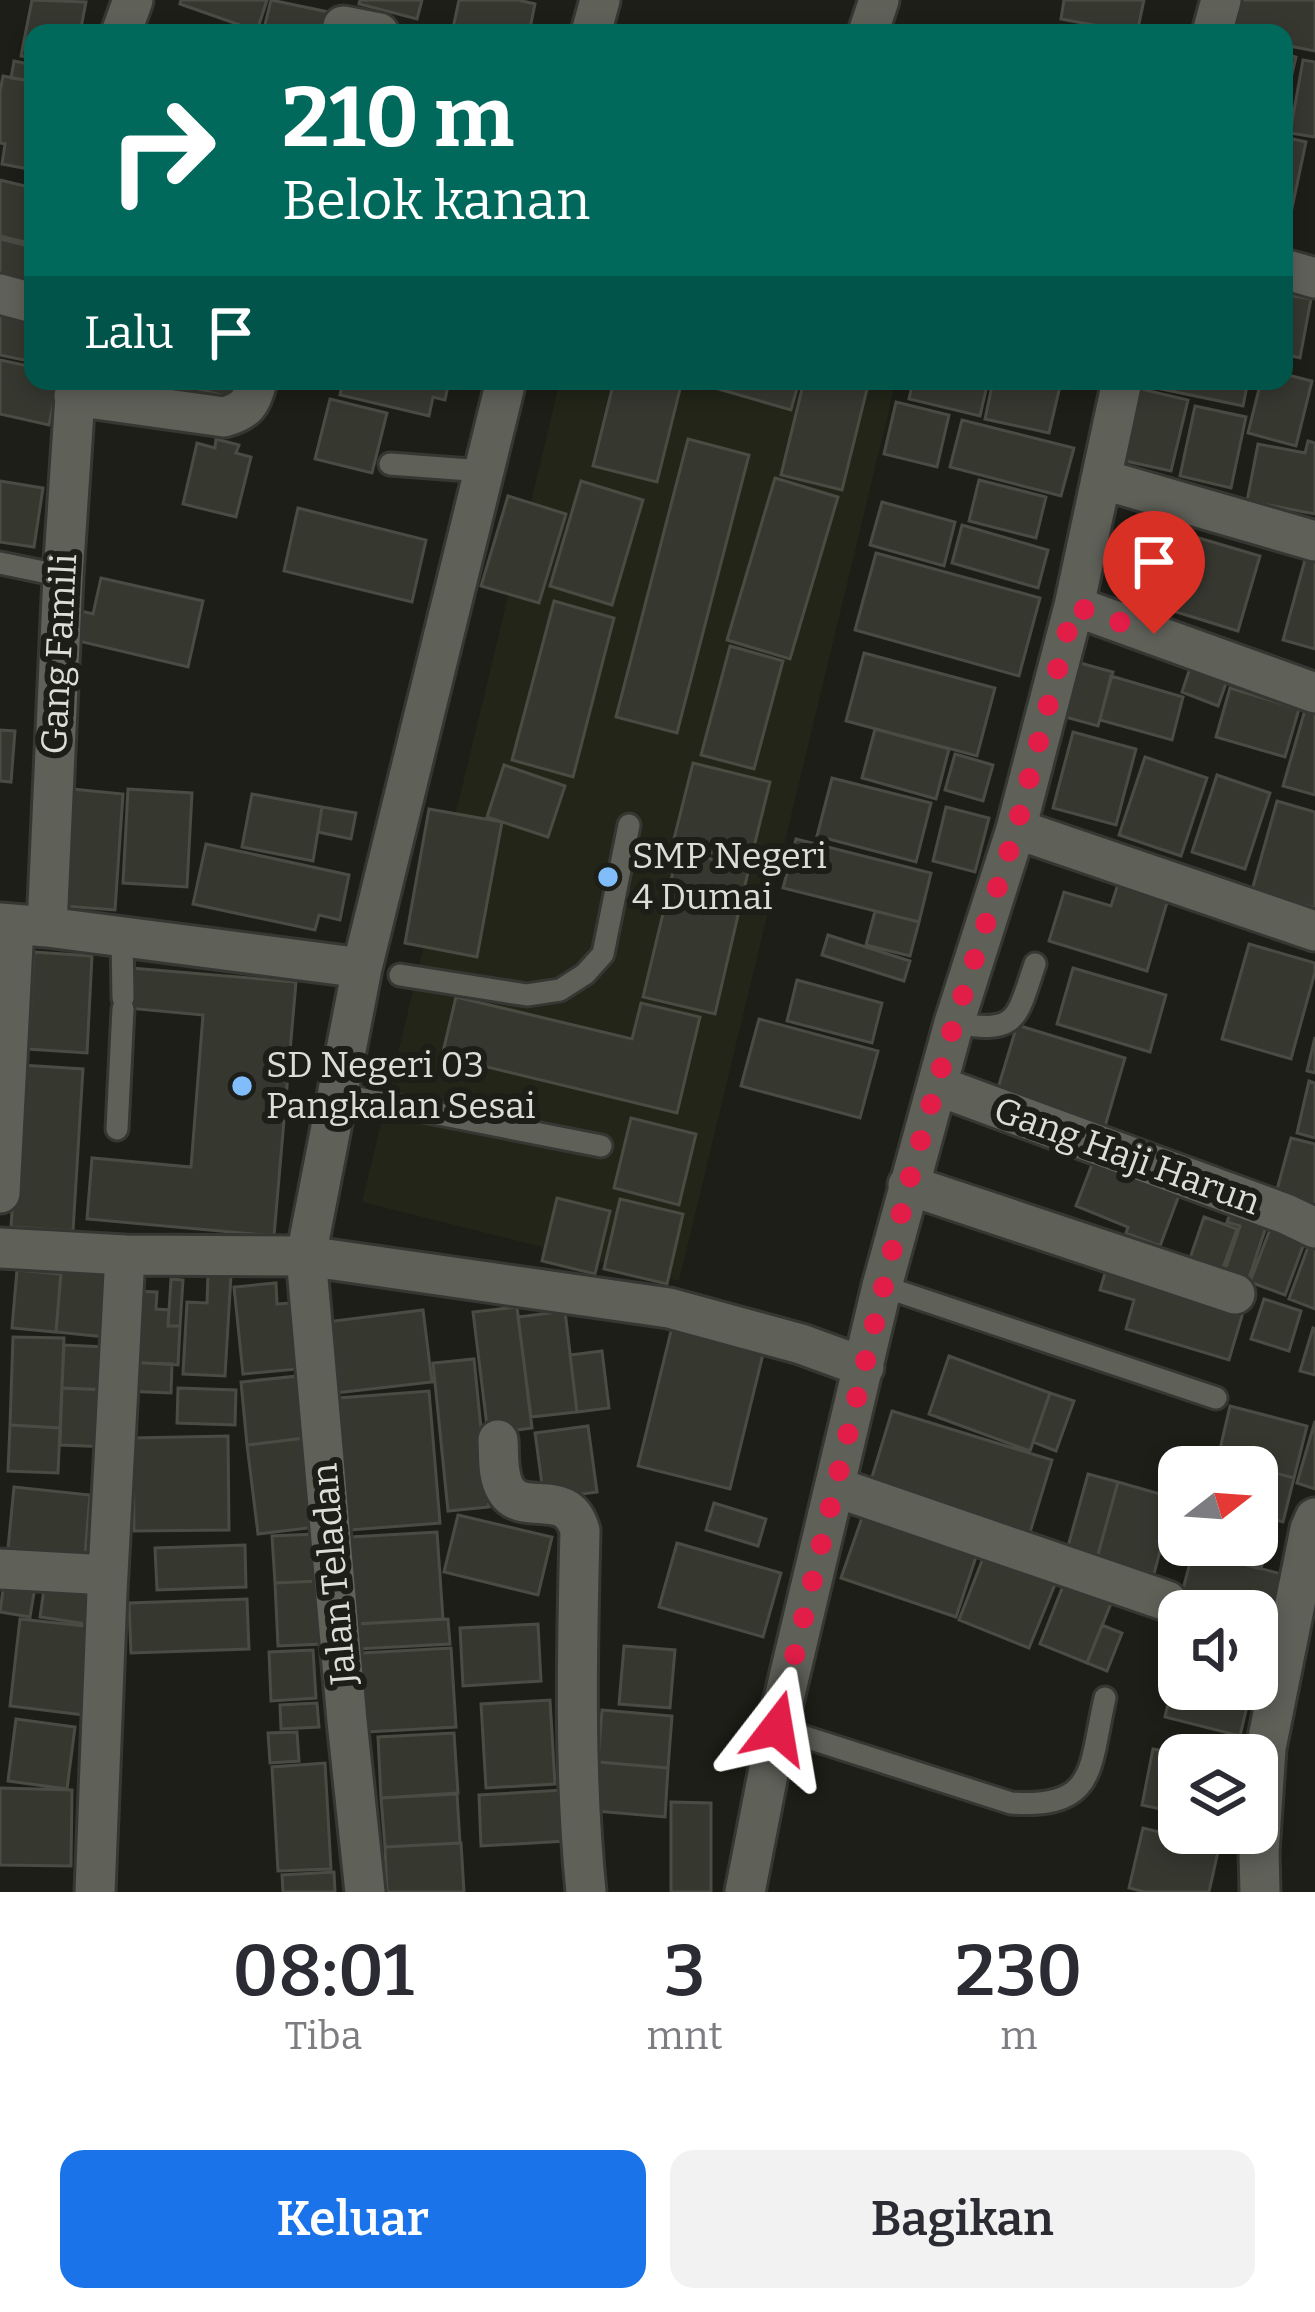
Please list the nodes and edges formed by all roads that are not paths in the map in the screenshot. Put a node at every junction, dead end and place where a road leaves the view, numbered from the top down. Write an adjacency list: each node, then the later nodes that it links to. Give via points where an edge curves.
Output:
1 (75, 390): 11 (street, Gang Famili)
2 (86, 390): 3 (street, via 224,416 241,412)
3 (255, 390)
4 (504, 390): 7 (street, Jalan Teladan)
5 (1120, 390): 8 (street)
6 (390, 464): 7 (lane)
7 (483, 472): 20 (street, Jalan Teladan)
8 (1101, 479): 9 (street); 12 (street)
9 (1315, 541)
10 (0, 562): 11 (lane)
11 (63, 576): 16 (street, Gang Famili)
12 (1074, 606): 13 (street); 15 (street)
13 (1315, 693)
14 (629, 825): 20 (lane, via 603,953 560,990 527,995)
15 (1016, 829): 17 (street); 21 (street)
16 (20, 925): 18 (street); 27 (street, Gang Famili)
17 (1315, 931)
18 (122, 937): 20 (street); 24 (lane)
19 (1035, 964): 21 (lane, via 1018,1014 1007,1023)
20 (382, 972): 23 (street, Jalan Teladan)
21 (954, 1023): 22 (street)
22 (938, 1086): 26 (street); 28 (street, Gang Haji Harun)
23 (337, 1094): 25 (lane); 31 (street, Jalan Teladan)
24 (117, 1129)
25 (601, 1146)
26 (908, 1185): 32 (street); 33 (street)
27 (0, 1193)
28 (1315, 1228)
29 (0, 1248): 30 (street)
30 (125, 1255): 31 (street); 40 (street)
31 (306, 1256): 34 (street, via 669,1308); 45 (street, Jalan Teladan)
32 (882, 1286): 34 (street); 35 (lane)
33 (1234, 1294)
34 (864, 1367): 37 (street)
35 (1216, 1398)
36 (498, 1440): 46 (street, via 500,1474 513,1498 565,1507 580,1531)
37 (835, 1487): 41 (street); 43 (street)
38 (1315, 1518): 48 (street, via 1266,1748)
39 (0, 1570): 40 (street)
40 (108, 1575): 44 (street)
41 (1158, 1598)
42 (1105, 1698): 43 (lane, via 1087,1778 1074,1794 1039,1805)
43 (777, 1728): 47 (street)
44 (95, 1892)
45 (365, 1892)
46 (586, 1892)
47 (745, 1892)
48 (1260, 1892)

